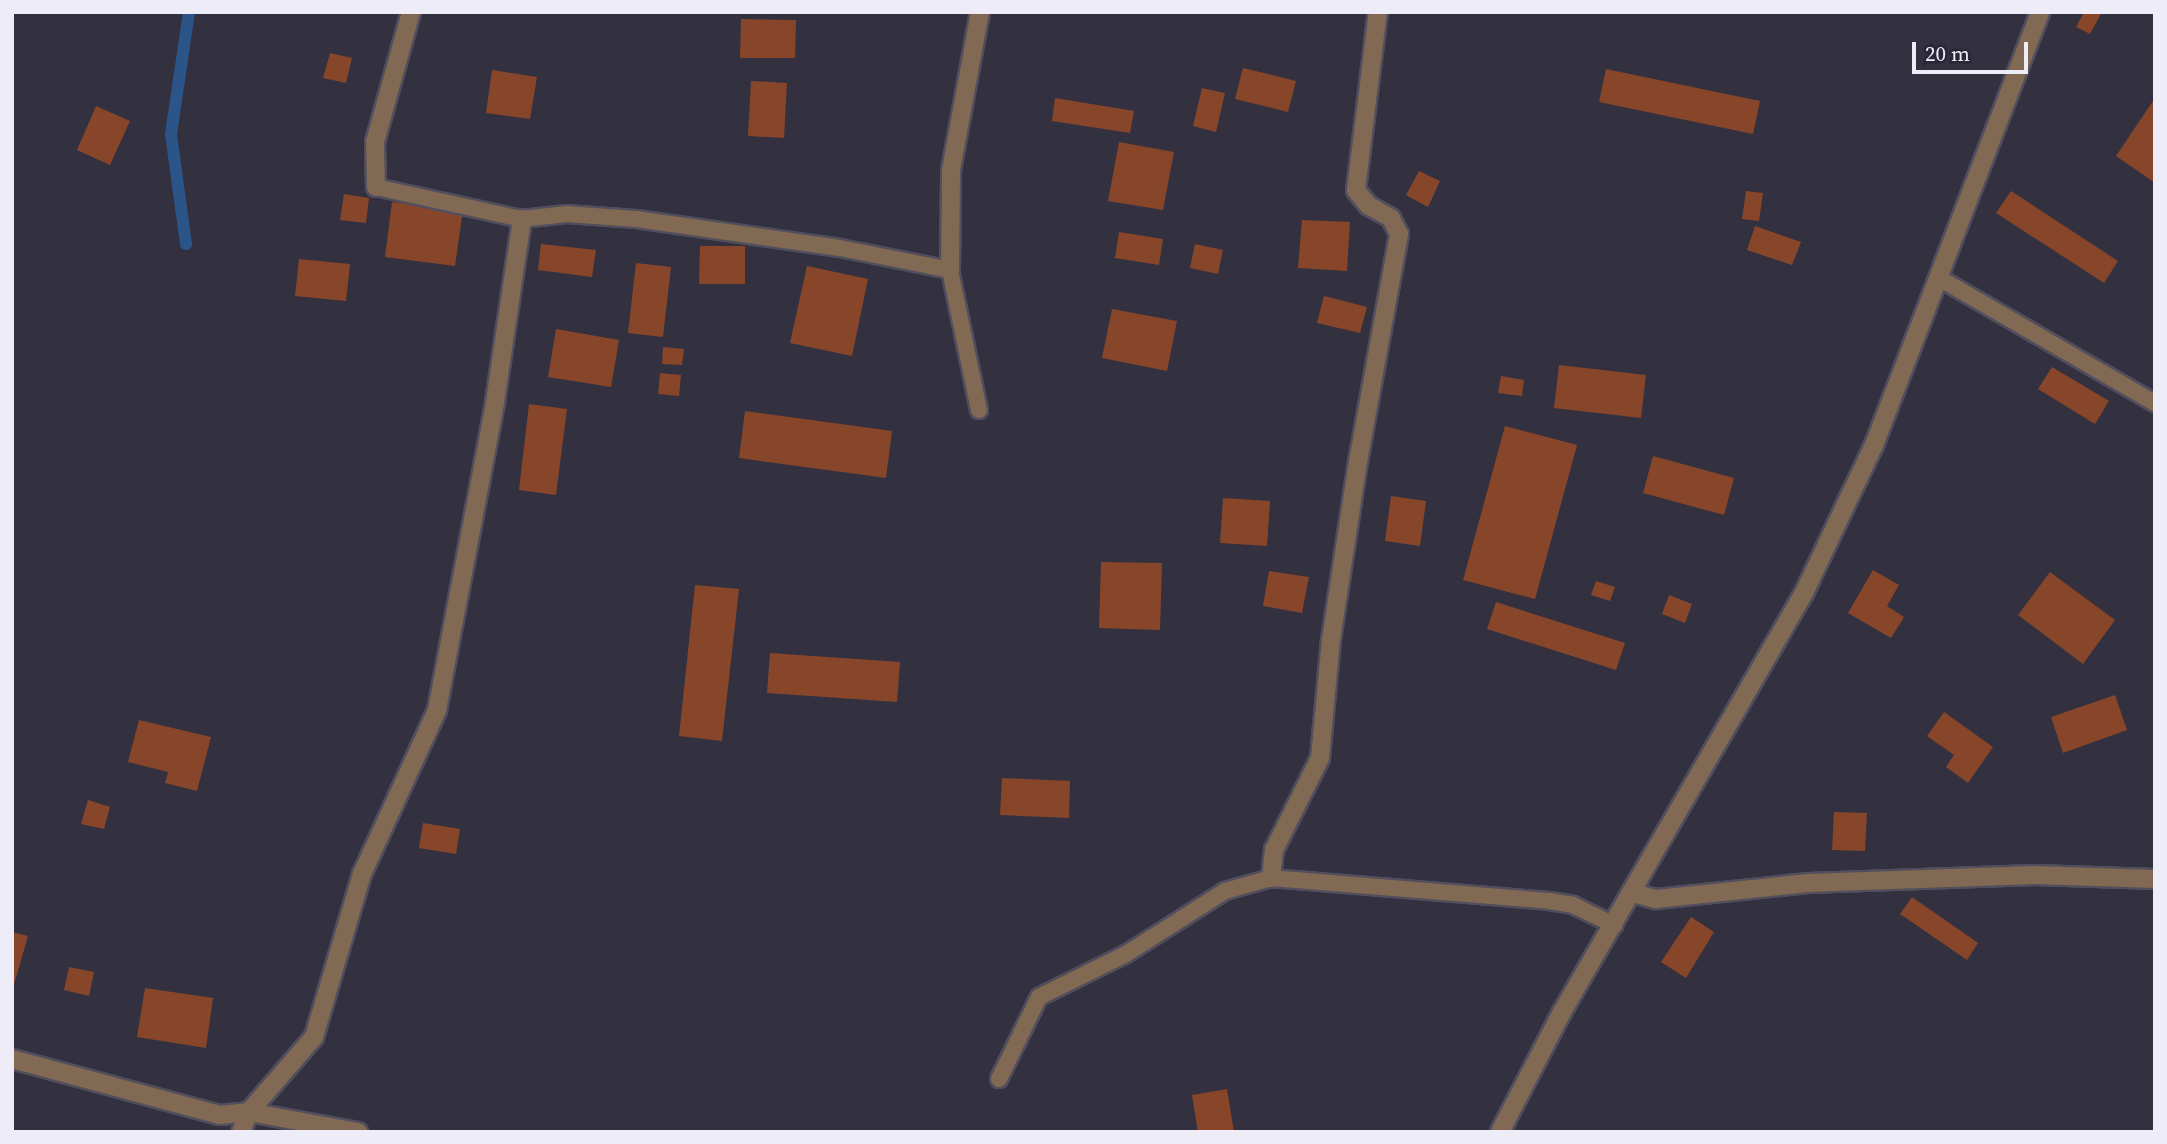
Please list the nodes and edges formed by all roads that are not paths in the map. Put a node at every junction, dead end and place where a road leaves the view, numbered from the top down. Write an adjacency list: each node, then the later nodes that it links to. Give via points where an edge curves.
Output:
1 (411, 12): 5 (street, via 374,142)
2 (980, 12): 7 (street, via 951,170)
3 (1378, 12): 11 (street, via 1356,190 1368,205 1391,218 1399,234 1357,462 1331,640 1320,758 1274,850)
4 (2040, 12): 8 (street)
5 (376, 187): 6 (lane)
6 (522, 219): 7 (lane, via 566,214 636,219 840,248); 17 (street, via 495,402 437,710 362,874 314,1037)
7 (950, 270): 10 (lane)
8 (1939, 278): 9 (lane); 13 (street, via 1874,445 1804,593)
9 (2155, 403)
10 (979, 410)
11 (1271, 878): 14 (lane, via 1549,901 1573,905); 16 (lane, via 1225,891 1126,954 1040,997)
12 (2155, 878): 13 (street, via 2035,875 1796,884 1656,899)
13 (1633, 894): 14 (street)
14 (1614, 925): 20 (street, via 1562,1012)
15 (12, 1059): 17 (street, via 220,1115)
16 (999, 1079)
17 (249, 1112): 18 (street); 19 (street)
18 (241, 1132)
19 (358, 1132)
20 (1500, 1132)

